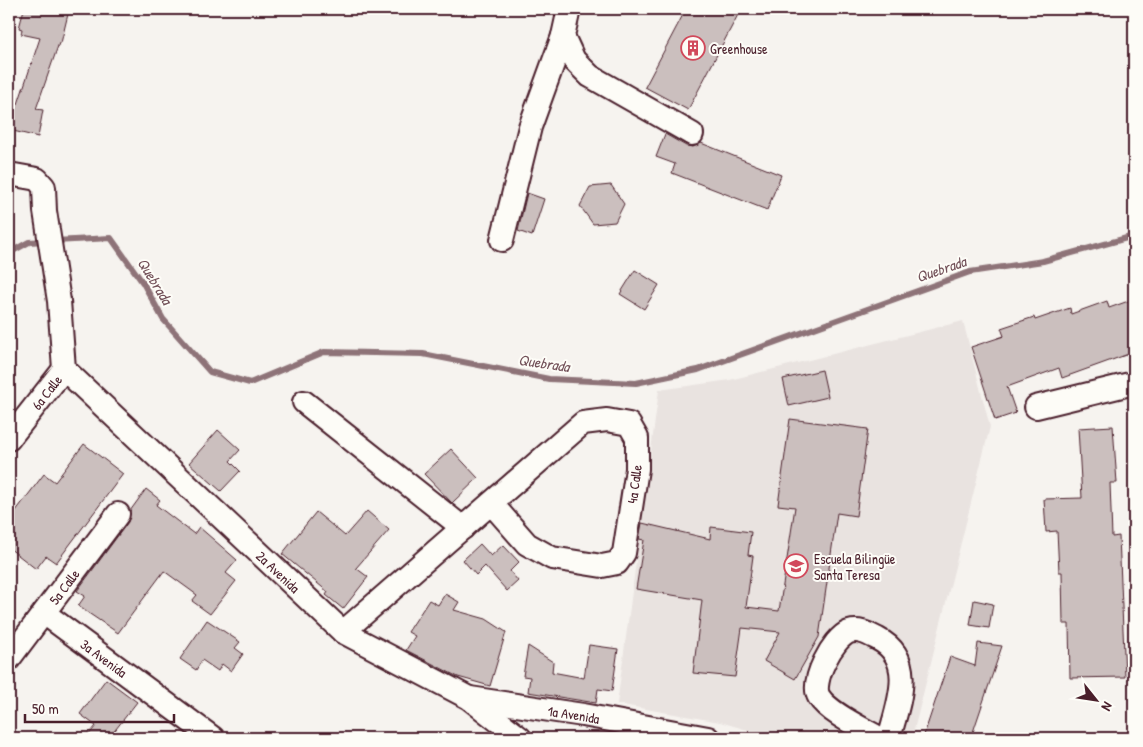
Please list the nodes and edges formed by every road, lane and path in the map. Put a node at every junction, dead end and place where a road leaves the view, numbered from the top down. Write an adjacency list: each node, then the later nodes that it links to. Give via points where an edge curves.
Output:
1 (569, 9): 2 (street)
2 (563, 36): 3 (street, via 574,60 590,76); 5 (street, via 530,127)
3 (692, 134)
4 (9, 174): 6 (street, via 37,179 44,187)
5 (502, 240)
6 (64, 369): 10 (street, 6a Calle); 15 (street, 2a Avenida)
7 (1134, 382): 9 (street)
8 (304, 402): 13 (street)
9 (1036, 407)
10 (9, 439)
11 (491, 503): 11 (street, 4a Calle, via 527,544 552,558 602,566 616,563 624,553 637,469 637,438 629,424 607,420 583,424); 13 (street, 4a Calle)
12 (118, 514): 14 (street, 5a Calle)
13 (463, 528): 15 (street, 4a Calle)
14 (44, 613): 16 (street, 5a Calle); 18 (street, 3a Avenida)
15 (343, 632): 17 (street, 2a Avenida)
16 (9, 659)
17 (469, 698): 19 (street, 2a Avenida); 20 (street, 1a Avenida)
18 (213, 738)
19 (520, 738)
20 (708, 738)
21 (879, 738): 22 (street, via 824,704 817,695 817,681 835,642 848,633 861,630 885,643 901,662 902,689)
22 (889, 738)

